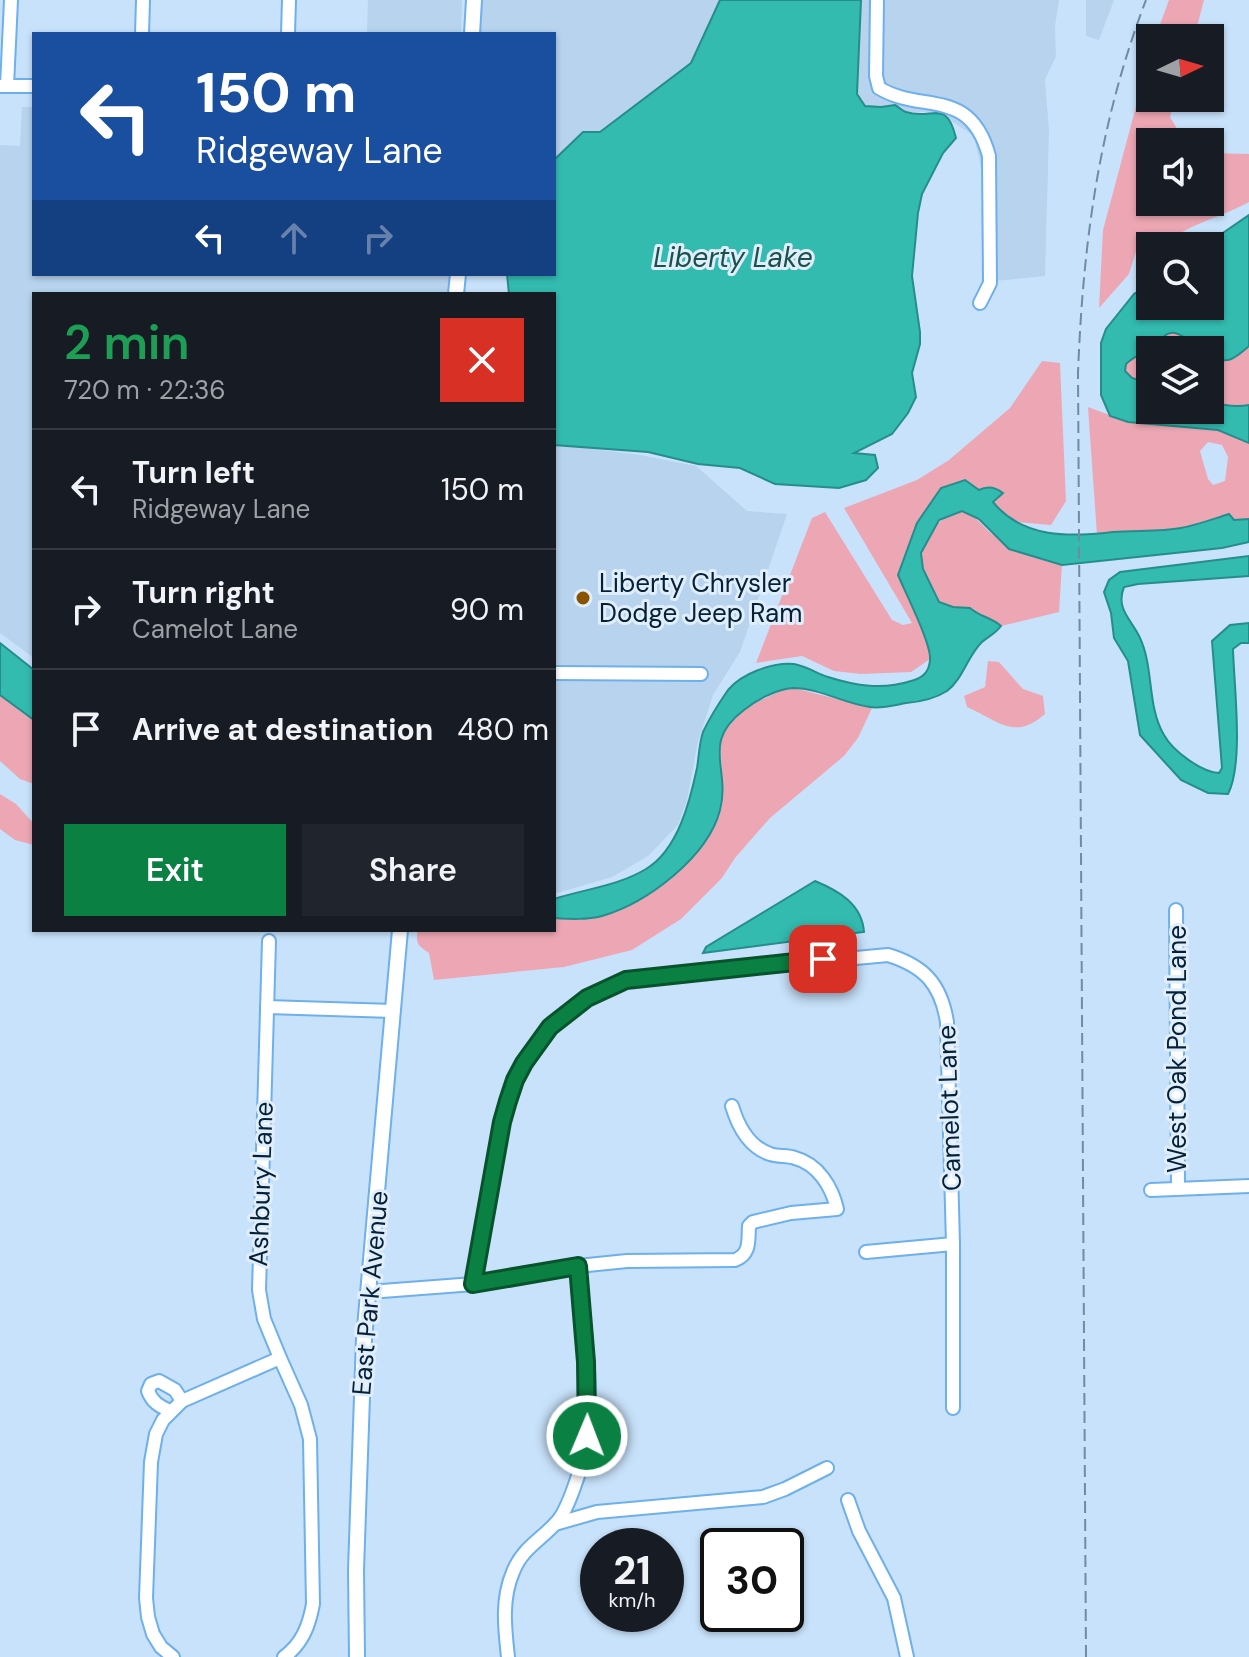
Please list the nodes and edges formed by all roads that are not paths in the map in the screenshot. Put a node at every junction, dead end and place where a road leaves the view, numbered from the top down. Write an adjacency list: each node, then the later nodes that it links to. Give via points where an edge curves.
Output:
1 (11, 0): 9 (street)
2 (143, 0): 6 (street)
3 (289, 0): 7 (street)
4 (474, 0): 8 (main road)
5 (877, 0): 11 (street, via 879,88 962,114 986,144 990,283)
6 (142, 32)
7 (288, 32)
8 (472, 32)
9 (4, 86): 10 (street)
10 (32, 86)
11 (980, 303)
12 (556, 673): 13 (street)
13 (701, 674)
14 (1176, 910): 21 (street, West Oak Pond Lane)
15 (400, 932): 18 (main road, East Park Avenue)
16 (269, 941): 17 (street, Ashbury Lane)
17 (267, 1007): 18 (street); 28 (street, Ashbury Lane, via 259,1290)
18 (393, 1011): 27 (main road, East Park Avenue)
19 (732, 1106): 25 (street, via 752,1142 771,1155 808,1162 837,1209 753,1222 747,1251 735,1260)
20 (1249, 1186): 21 (street)
21 (1178, 1188): 22 (street)
22 (1151, 1190)
23 (953, 1244): 24 (street); 26 (street, Camelot Lane, via 945,1007 934,984 917,967 875,954 641,978 608,988 570,1010 534,1046 515,1080 502,1122); 30 (street, Camelot Lane)
24 (866, 1252)
25 (578, 1266): 26 (street); 34 (street, via 587,1436 573,1489)
26 (473, 1284): 27 (street)
27 (369, 1292): 38 (main road, East Park Avenue, via 360,1412)
28 (280, 1358): 29 (street); 37 (street, Ashbury Lane, via 301,1405 312,1469 313,1604 310,1624)
29 (182, 1401): 31 (street); 31 (street, via 167,1384 151,1384 151,1398)
30 (953, 1408)
31 (170, 1411): 35 (street, via 156,1434 150,1477 146,1598)
32 (827, 1468): 34 (street, via 763,1497 597,1512)
33 (848, 1500): 40 (street, via 894,1598)
34 (553, 1525): 39 (street, via 530,1545 513,1572 505,1605)
35 (156, 1652): 36 (street)
36 (173, 1657)
37 (284, 1657)
38 (357, 1657)
39 (508, 1657)
40 (907, 1657)

